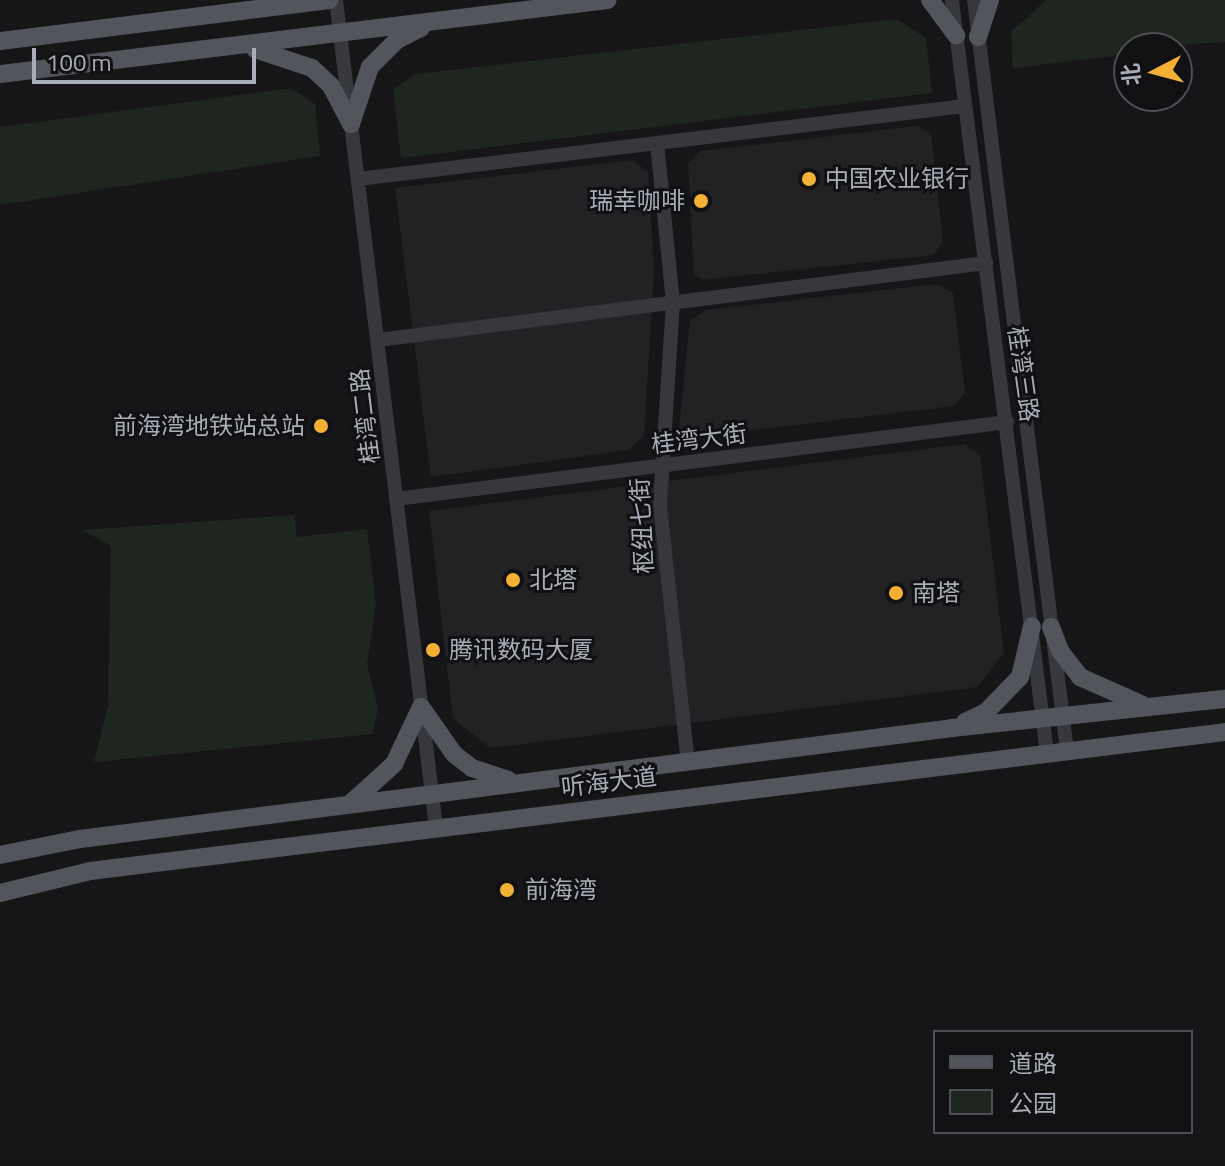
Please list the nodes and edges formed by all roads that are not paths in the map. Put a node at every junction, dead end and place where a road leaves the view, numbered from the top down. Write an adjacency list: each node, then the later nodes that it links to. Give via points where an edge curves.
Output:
1 (329, 0): 12 (main road)
2 (336, 0): 9 (street, 桂湾二路)
3 (608, 0): 8 (main road)
4 (930, 0): 10 (main road)
5 (952, 0): 10 (street, 桂湾三路)
6 (974, 0): 11 (street, 桂湾三路)
7 (990, 0): 11 (main road)
8 (439, 21): 9 (main road); 16 (main road, via 397,40 379,56 362,81)
9 (340, 34): 13 (main road); 16 (street, 桂湾二路)
10 (956, 35): 15 (street, 桂湾三路)
11 (978, 37): 25 (street, 桂湾三路)
12 (0, 41)
13 (236, 46): 14 (main road); 16 (main road, via 276,52 312,68 331,86)
14 (0, 74)
15 (965, 106): 17 (street); 19 (street, 桂湾三路)
16 (351, 124): 18 (street, 桂湾二路)
17 (657, 143): 18 (street); 20 (street, 枢纽七街)
18 (358, 179): 21 (street, 桂湾二路)
19 (986, 263): 20 (street); 22 (street, 桂湾三路)
20 (673, 303): 21 (street); 23 (street, 枢纽七街)
21 (378, 340): 24 (street, 桂湾二路)
22 (1007, 422): 23 (street, 桂湾大街); 25 (street, 桂湾三路)
23 (660, 466): 24 (street, 桂湾大街); 35 (street, 枢纽七街, via 663,549)
24 (396, 499): 27 (street, 桂湾二路)
25 (1041, 626): 28 (main road, via 1080,677); 29 (street, 桂湾三路); 30 (street, 桂湾三路); 31 (main road, via 1020,677 986,712)
26 (1225, 699): 28 (main road, 听海大道)
27 (421, 707): 36 (main road, via 438,736 472,768); 37 (street, 桂湾二路); 38 (main road, via 394,764)
28 (1153, 708): 29 (main road, 听海大道)
29 (1062, 717): 30 (main road, 听海大道); 33 (street, 桂湾三路)
30 (1043, 719): 31 (main road, 听海大道); 34 (street, 桂湾三路)
31 (952, 728): 35 (main road, 听海大道)
32 (1225, 732): 33 (main road, 听海大道)
33 (1067, 751): 34 (main road, 听海大道)
34 (1047, 753): 39 (main road, 听海大道)
35 (688, 762): 36 (main road, 听海大道)
36 (527, 782): 37 (main road, 听海大道)
37 (432, 794): 38 (main road, 听海大道); 39 (street, 桂湾二路)
38 (349, 805): 40 (main road, 听海大道, via 80,839)
39 (436, 828): 41 (main road, 听海大道, via 90,871)
40 (0, 855)
41 (0, 893)

